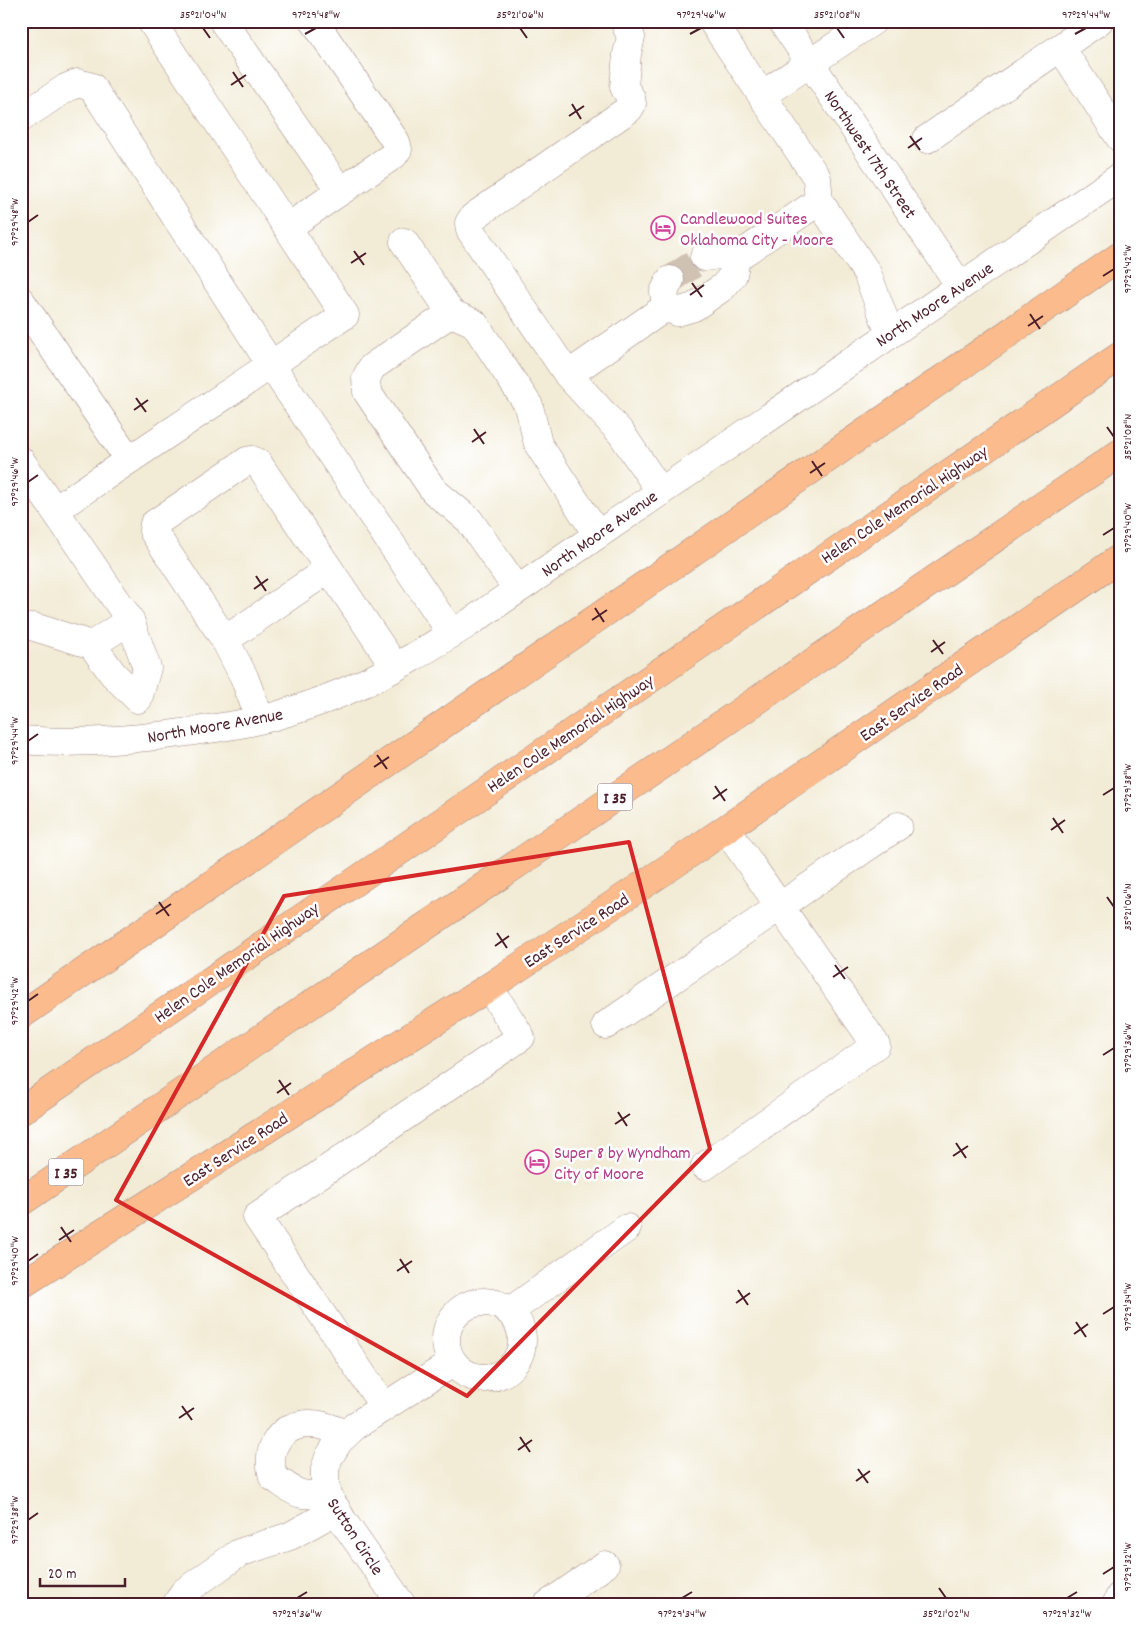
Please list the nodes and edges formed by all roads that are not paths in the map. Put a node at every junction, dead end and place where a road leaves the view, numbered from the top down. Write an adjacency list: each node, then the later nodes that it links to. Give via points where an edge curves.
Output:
1 (151, 21): 18 (street)
2 (223, 21): 16 (street)
3 (314, 21): 16 (street, via 398,149 394,155)
4 (624, 21): 31 (street, via 631,37 624,87 631,98 629,109 473,217 469,223 470,230)
5 (712, 21): 11 (street)
6 (782, 21): 10 (street, Northwest 17th Street)
7 (873, 21): 10 (street)
8 (1099, 21): 9 (street)
9 (1060, 48): 13 (street); 14 (street)
10 (810, 63): 11 (street); 24 (street, Northwest 17th Street)
11 (762, 95): 17 (street, via 817,178)
12 (21, 118): 30 (street, via 66,88 78,83 92,86)
13 (1120, 138)
14 (927, 139)
15 (1120, 177): 24 (street, North Moore Avenue)
16 (340, 191): 18 (street)
17 (819, 201): 22 (street); 28 (street, via 868,273)
18 (288, 227): 30 (street, via 345,315)
19 (404, 242): 27 (street)
20 (1120, 256): 55 (main road)
21 (704, 257): 22 (street)
22 (736, 258): 26 (street, via 733,275 723,288 694,307 677,312)
23 (670, 280): 26 (street, via 664,292)
24 (960, 286): 28 (street, North Moore Avenue)
25 (21, 301): 33 (street)
26 (666, 307): 31 (street)
27 (451, 313): 37 (street, via 474,323 529,406 538,444); 40 (street, via 372,367 366,378 367,392 434,491 469,520)
28 (890, 334): 35 (street, North Moore Avenue)
29 (1120, 356): 57 (main road, Helen Cole Memorial Highway)
30 (271, 365): 33 (street); 43 (street)
31 (568, 375): 35 (street, via 621,433)
32 (1120, 453): 59 (main road, I 35)
33 (129, 460): 36 (street)
34 (25, 476): 36 (street)
35 (660, 491): 37 (street, North Moore Avenue)
36 (55, 510): 42 (street)
37 (597, 534): 40 (street, North Moore Avenue)
38 (1120, 558): 52 (main road, East Service Road)
39 (329, 569): 44 (street); 44 (street, via 258,463 252,460 154,524 153,530); 46 (street)
40 (517, 589): 43 (street, North Moore Avenue)
41 (26, 620): 45 (street)
42 (130, 620): 45 (street); 47 (street, via 147,668)
43 (452, 634): 46 (street, North Moore Avenue)
44 (226, 640): 48 (street)
45 (92, 645): 47 (street, via 113,674)
46 (396, 667): 48 (street, North Moore Avenue, via 329,698)
47 (138, 699): 49 (street)
48 (260, 719): 49 (street, North Moore Avenue)
49 (147, 738): 50 (street, North Moore Avenue)
50 (21, 740)
51 (898, 826): 53 (street)
52 (726, 829): 53 (street); 54 (main road, East Service Road)
53 (779, 906): 56 (street); 58 (street, via 876,1045)
54 (489, 987): 61 (main road, East Service Road); 64 (street, via 521,1037 257,1217)
55 (21, 1015)
56 (606, 1025)
57 (21, 1111)
58 (705, 1166)
59 (21, 1202)
60 (627, 1228): 62 (street)
61 (21, 1285)
62 (510, 1312): 63 (street, via 487,1302 470,1304 458,1311 445,1334 445,1345); 63 (street, via 521,1329 522,1347 514,1365 499,1376 484,1379 471,1377)
63 (452, 1363): 64 (street, Sutton Circle)
64 (384, 1407): 65 (street, Sutton Circle)
65 (346, 1434): 66 (street, Sutton Circle, via 329,1457 325,1469 325,1486); 66 (street, Sutton Circle, via 313,1424 302,1425 279,1436 270,1457 273,1477 300,1494)
66 (332, 1501): 69 (street, via 290,1536 239,1553 184,1592); 70 (street, Sutton Circle)
67 (605, 1565): 71 (street)
68 (1120, 1596): 72 (street)
69 (176, 1605)
70 (402, 1605)
71 (547, 1605)
72 (1116, 1605)

